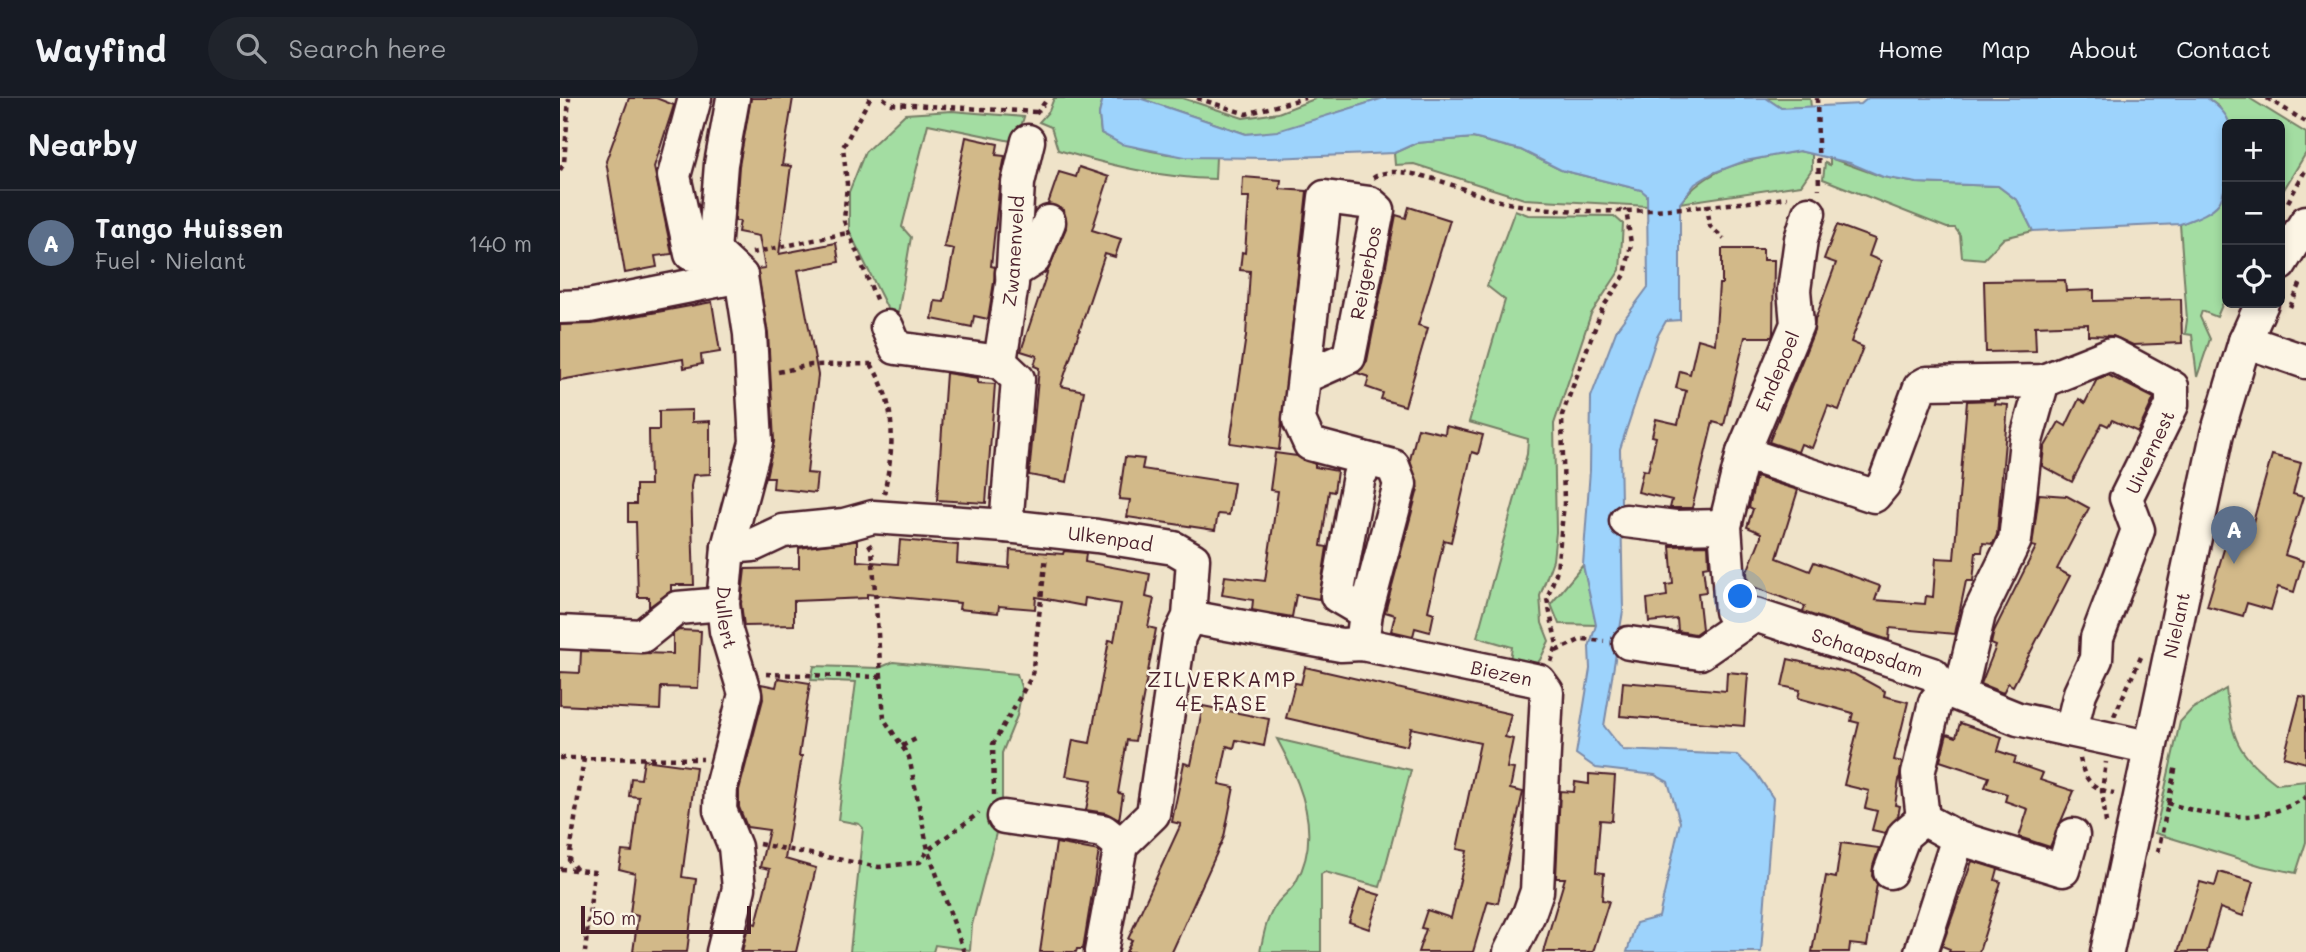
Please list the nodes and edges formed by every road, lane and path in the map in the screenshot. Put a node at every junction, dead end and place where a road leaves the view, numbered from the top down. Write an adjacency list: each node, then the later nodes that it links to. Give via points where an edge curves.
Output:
1 (569, 98): 15 (path)
2 (695, 98): 25 (street, via 674,176 691,254)
3 (733, 98): 25 (street, Dullert, via 721,164)
4 (870, 98): 22 (path, via 843,147)
5 (883, 98): 10 (path, via 892,104)
6 (1197, 98): 7 (path, via 1246,114)
7 (1305, 98)
8 (2267, 98): 11 (path)
9 (1817, 99): 13 (path)
10 (1037, 112)
11 (2306, 122)
12 (1028, 142): 26 (street, Zwanenveld, via 1018,183)
13 (1820, 162)
14 (2306, 169): 20 (path)
15 (560, 170)
16 (1809, 195): 18 (path); 37 (street, Endepoel, via 1794,290 1797,324)
17 (1357, 201): 19 (path, via 1377,174 1399,170 1539,209); 35 (street, Reigerbos, via 1325,197); 35 (street, Reigerbos, via 1370,202 1378,210 1349,357)
18 (1707, 204): 19 (path); 23 (path, via 1710,226)
19 (1626, 209): 51 (path, via 1631,244 1625,275 1603,307 1562,415 1564,504 1557,570 1547,599)
20 (2296, 213): 24 (street)
21 (1049, 222): 26 (street, via 1034,259)
22 (847, 233): 25 (path); 29 (path)
23 (1724, 239)
24 (2285, 248)
25 (726, 262): 27 (street, via 589,306); 34 (street, Dullert)
26 (1012, 273): 31 (street, Zwanenveld)
27 (560, 307)
28 (2260, 308): 30 (street, Nielant)
29 (886, 325): 31 (street, via 896,348); 33 (path)
30 (2245, 341): 32 (street); 59 (street, Nielant, via 2217,434)
31 (1000, 362): 40 (street, via 1018,379)
32 (2306, 362)
33 (871, 364): 34 (path, via 811,365); 38 (path, via 884,386 894,445)
34 (754, 377): 43 (street, Dullert, via 756,442)
35 (1304, 377): 50 (street, Reigerbos, via 1299,420 1310,444 1370,460 1359,476 1337,596 1366,613)
36 (2043, 381): 37 (street, Uivernest, via 1927,383 1920,387 1884,484 1874,496); 55 (street, via 2026,441 2015,540 1979,614 1963,681); 56 (street, Uivernest, via 2110,354 2172,387 2172,405 2126,498 2138,530 2097,638 2096,659)
37 (1743, 453): 41 (street, Endepoel)
38 (866, 519): 40 (street, Ulkenpad); 43 (street, Ulkenpad, via 783,531 754,545); 53 (path)
39 (1626, 521): 41 (street, via 1675,527)
40 (1006, 526): 42 (street, Ulkenpad)
41 (1725, 526): 46 (street, Endepoel, via 1731,611)
42 (1049, 531): 45 (street, Ulkenpad, via 1174,548 1193,559); 65 (path, via 1032,676 993,744)
43 (728, 547): 44 (street, Dullert)
44 (723, 604): 47 (street, via 677,608 642,636); 52 (street, Dullert)
45 (1189, 617): 50 (street, Biezen, via 1341,645); 69 (street, Ulkenpad, via 1179,637 1153,814)
46 (1740, 625): 49 (street, Schaapsdam, via 1700,653); 55 (street, Schaapsdam, via 1755,615 1933,674)
47 (560, 632)
48 (1582, 639): 51 (path)
49 (1629, 643)
50 (1362, 644): 54 (street, Biezen, via 1539,681)
51 (1555, 652): 54 (path)
52 (739, 673): 53 (path); 62 (street, Dullert, via 745,694)
53 (881, 677): 58 (path, via 884,719)
54 (1543, 686): 81 (street, Biezen, via 1547,692 1536,891)
55 (1946, 690): 56 (street, Schaapsdam, via 2018,719); 66 (street, via 1934,702 1918,774)
56 (2071, 730): 59 (street, Schaapsdam); 63 (path, via 2082,772 2091,785)
57 (916, 739): 58 (path)
58 (902, 746): 70 (path, via 909,757)
59 (2148, 747): 63 (street, Nielant)
60 (560, 758): 61 (path)
61 (584, 758): 62 (path); 73 (path)
62 (728, 759): 72 (street, Dullert, via 720,810)
63 (2139, 797): 64 (path, via 2248,817 2271,815); 83 (street, Nielant)
64 (2306, 797)
65 (994, 809): 69 (street, via 1103,831); 70 (path)
66 (1923, 819): 68 (street); 76 (street, via 1904,835)
67 (2073, 835): 68 (street, via 2063,870)
68 (1958, 838): 82 (street)
69 (1121, 845): 80 (street)
70 (928, 850): 72 (path, via 920,862 879,867 755,843 747,856); 79 (path)
71 (560, 855): 73 (path)
72 (735, 855): 78 (street, Dullert, via 739,888)
73 (569, 860): 75 (path)
74 (560, 869): 75 (path)
75 (577, 870): 77 (path, via 594,872)
76 (1890, 872)
77 (585, 952)
78 (723, 952)
79 (964, 952)
80 (1101, 952)
81 (1510, 952)
82 (1921, 952)
83 (2107, 952)

